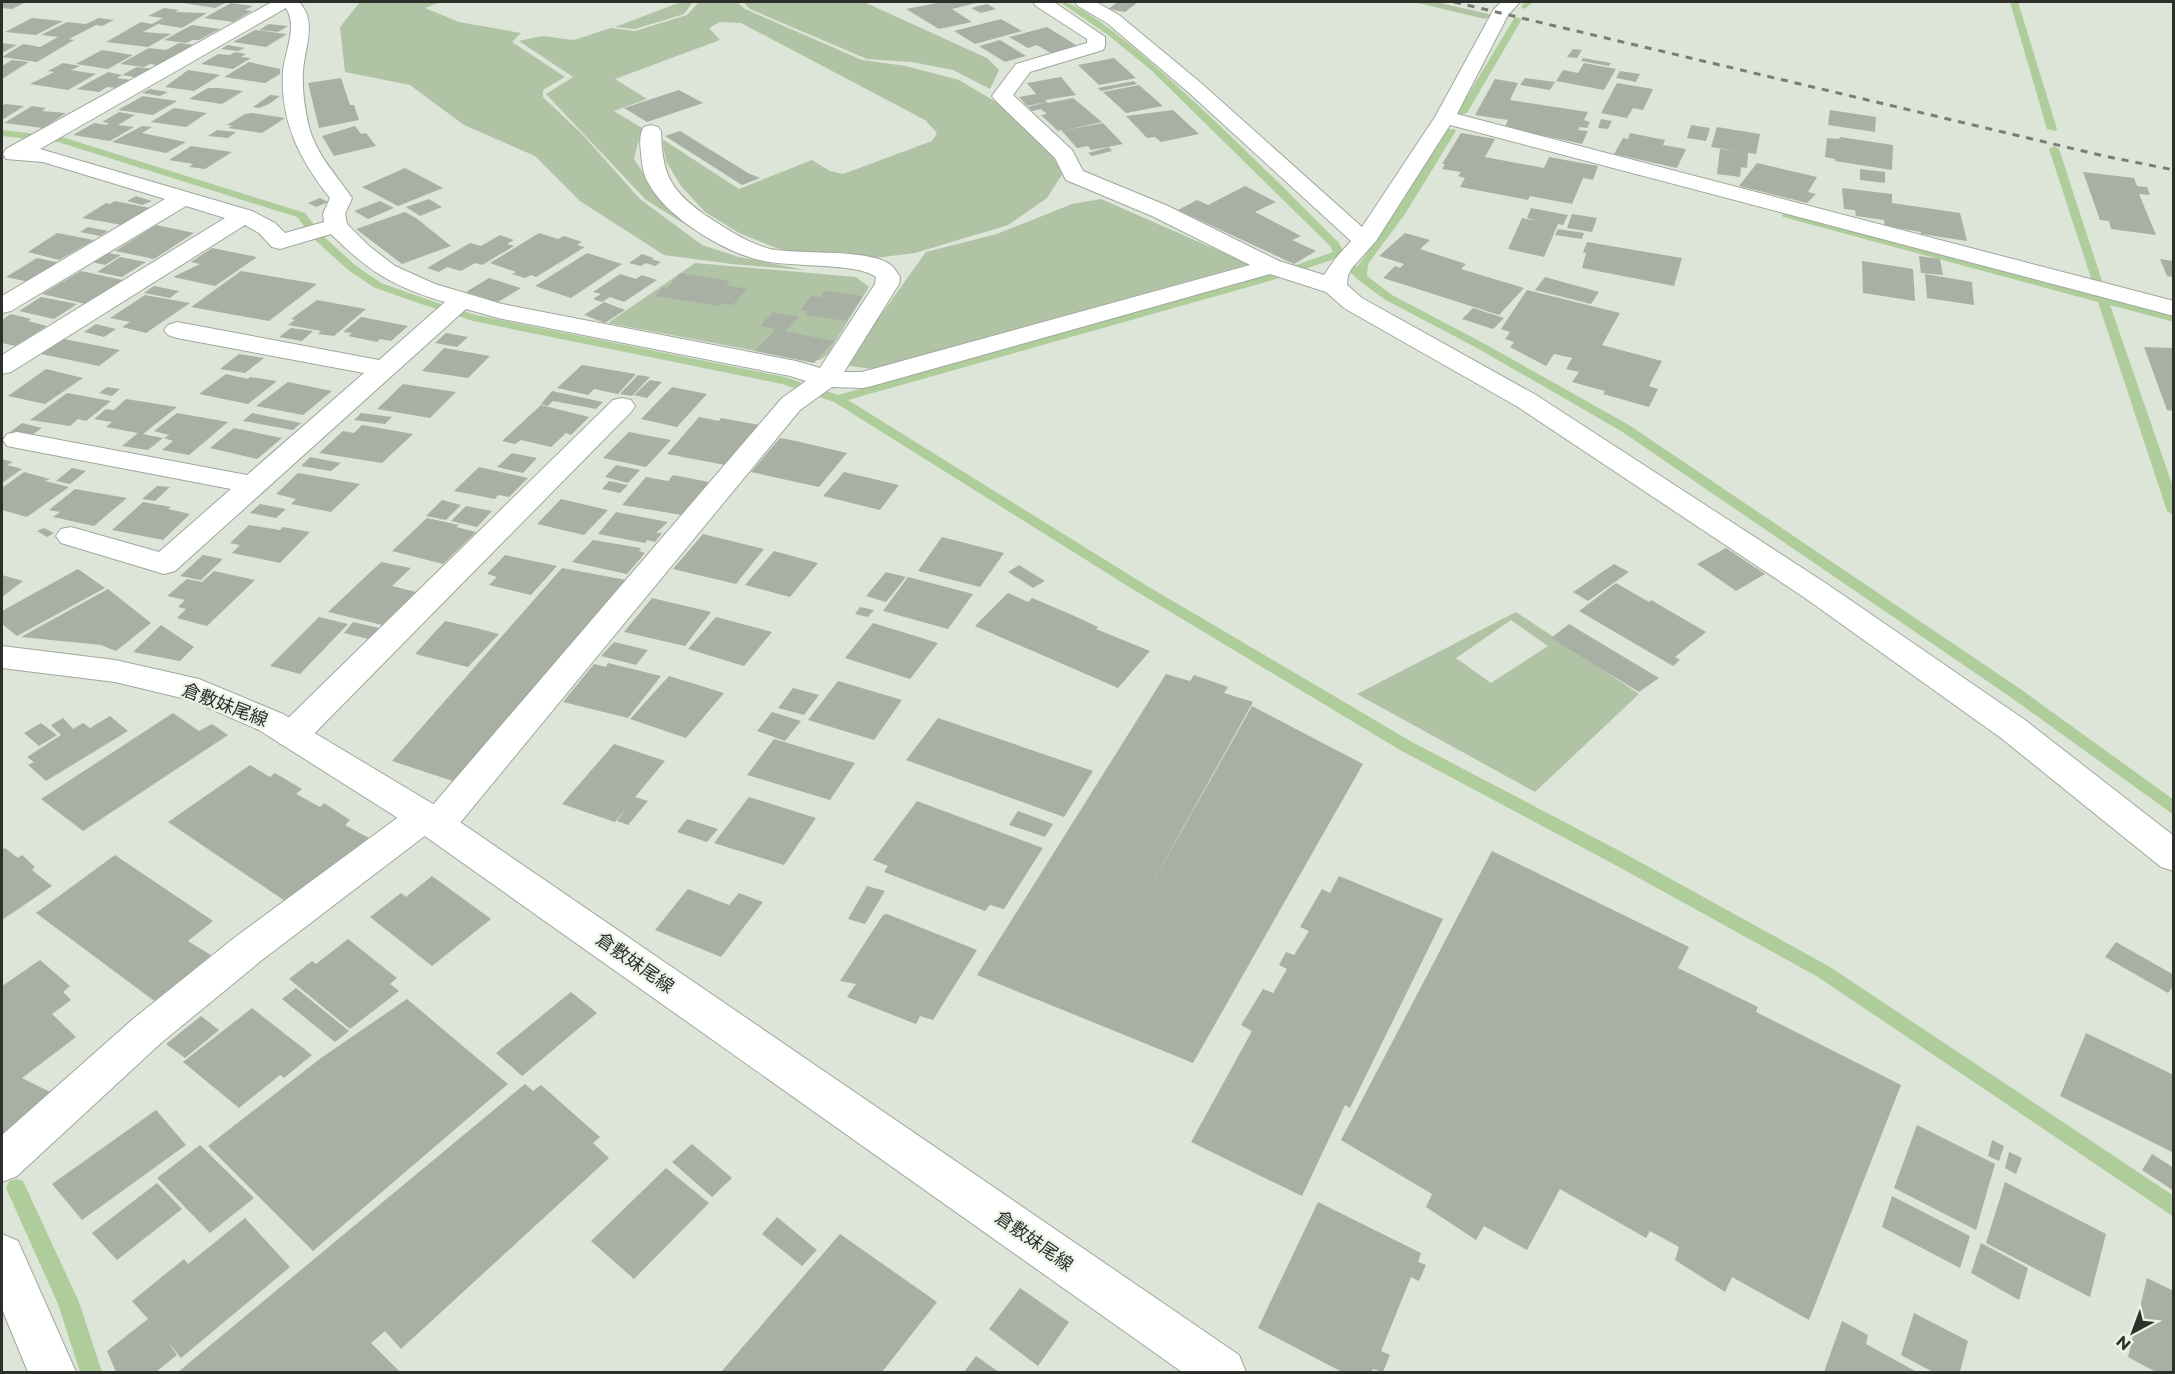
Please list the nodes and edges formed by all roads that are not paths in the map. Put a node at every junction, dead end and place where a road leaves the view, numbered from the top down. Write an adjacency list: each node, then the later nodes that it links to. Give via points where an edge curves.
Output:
1 (284, 2): 8 (street)
2 (290, 2): 11 (street, via 297,7 301,23 292,73 301,135 311,158 341,198)
3 (1042, 2): 13 (street, via 1096,37 1096,46 1023,68 1002,96 1064,155 1074,175 1160,211)
4 (1084, 2): 12 (street, via 1113,19 1194,87)
5 (1506, 7): 6 (street)
6 (1445, 117): 12 (street); 16 (street)
7 (651, 131): 20 (street, via 651,159 660,186 735,244 763,254 865,264 883,270 887,284)
8 (17, 152): 9 (street, via 45,156)
9 (184, 197): 10 (street); 14 (street)
10 (244, 216): 11 (street, via 267,228 280,242); 18 (street)
11 (330, 228): 15 (street, via 387,271 426,289)
12 (1348, 262): 13 (street); 28 (street, via 1353,303 1527,401 1816,591 2013,729)
13 (1283, 271): 20 (street, via 863,380)
14 (2, 306)
15 (453, 308): 19 (street); 20 (street, via 498,311 796,369)
16 (2174, 309)
17 (177, 330): 19 (street)
18 (2, 366)
19 (384, 369): 23 (street)
20 (816, 386): 27 (street, via 791,405)
21 (622, 406): 26 (street)
22 (17, 440): 23 (street)
23 (253, 485): 24 (street, via 164,564)
24 (71, 536)
25 (2, 657): 26 (street, 倉敷妹尾線, via 115,671 199,692)
26 (292, 735): 27 (street, 倉敷妹尾線)
27 (431, 821): 29 (street, via 248,949 174,1009); 32 (street, 倉敷妹尾線)
28 (2174, 857)
29 (2, 1162)
30 (2, 1256): 31 (street)
31 (51, 1372)
32 (1222, 1372)

